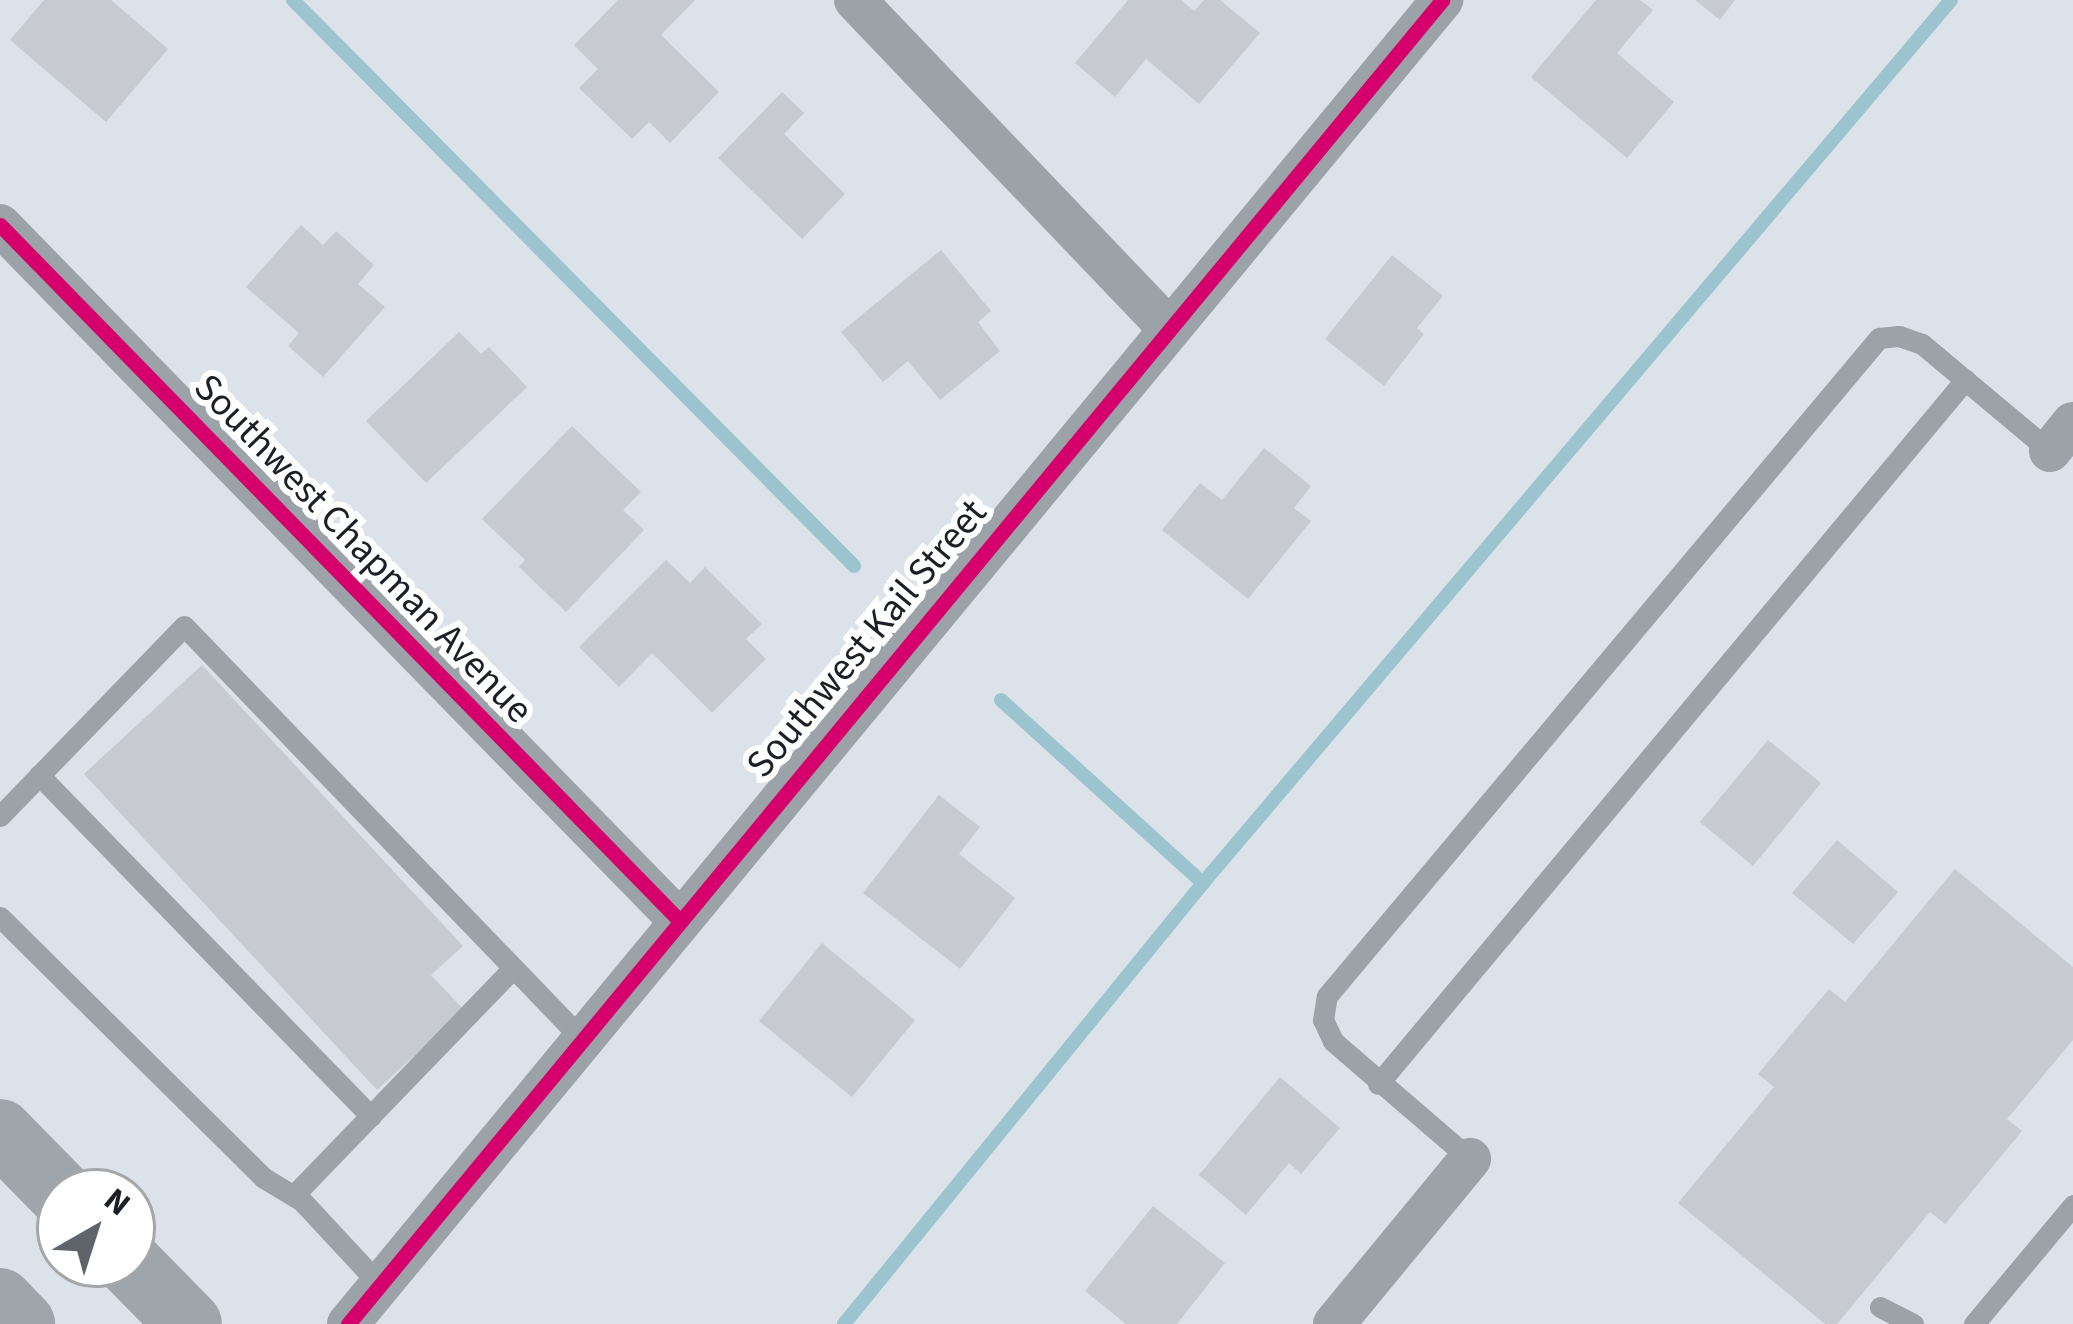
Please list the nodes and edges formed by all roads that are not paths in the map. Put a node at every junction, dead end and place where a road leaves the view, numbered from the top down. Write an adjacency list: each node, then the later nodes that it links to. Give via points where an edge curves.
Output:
1 (855, 0): 4 (street)
2 (1442, 0): 4 (street, Southwest Kail Street)
3 (0, 225): 10 (street, Southwest Chapman Avenue)
4 (1168, 328): 10 (street, Southwest Kail Street)
5 (1965, 380): 6 (lane); 13 (lane); 13 (lane, via 1922,344 1880,338 1327,996 1323,1020 1333,1041)
6 (2061, 437)
7 (39, 776): 8 (lane); 11 (lane, via 184,626); 14 (lane)
8 (0, 816)
9 (0, 917): 18 (lane, via 263,1178)
10 (678, 919): 12 (street, Southwest Kail Street)
11 (513, 968): 12 (lane); 14 (lane)
12 (580, 1038): 20 (street, Southwest Kail Street)
13 (1378, 1084): 16 (lane)
14 (370, 1116): 18 (lane)
15 (0, 1132): 17 (main road)
16 (1469, 1159): 27 (street)
17 (36, 1169)
18 (293, 1196): 20 (lane)
19 (2073, 1205): 29 (lane)
20 (380, 1285): 26 (street, Southwest Kail Street)
21 (154, 1288): 25 (main road)
22 (0, 1301): 24 (main road)
23 (1880, 1306): 28 (lane)
24 (22, 1324)
25 (189, 1324)
26 (348, 1324)
27 (1334, 1324)
28 (1912, 1324)
29 (1974, 1324)

